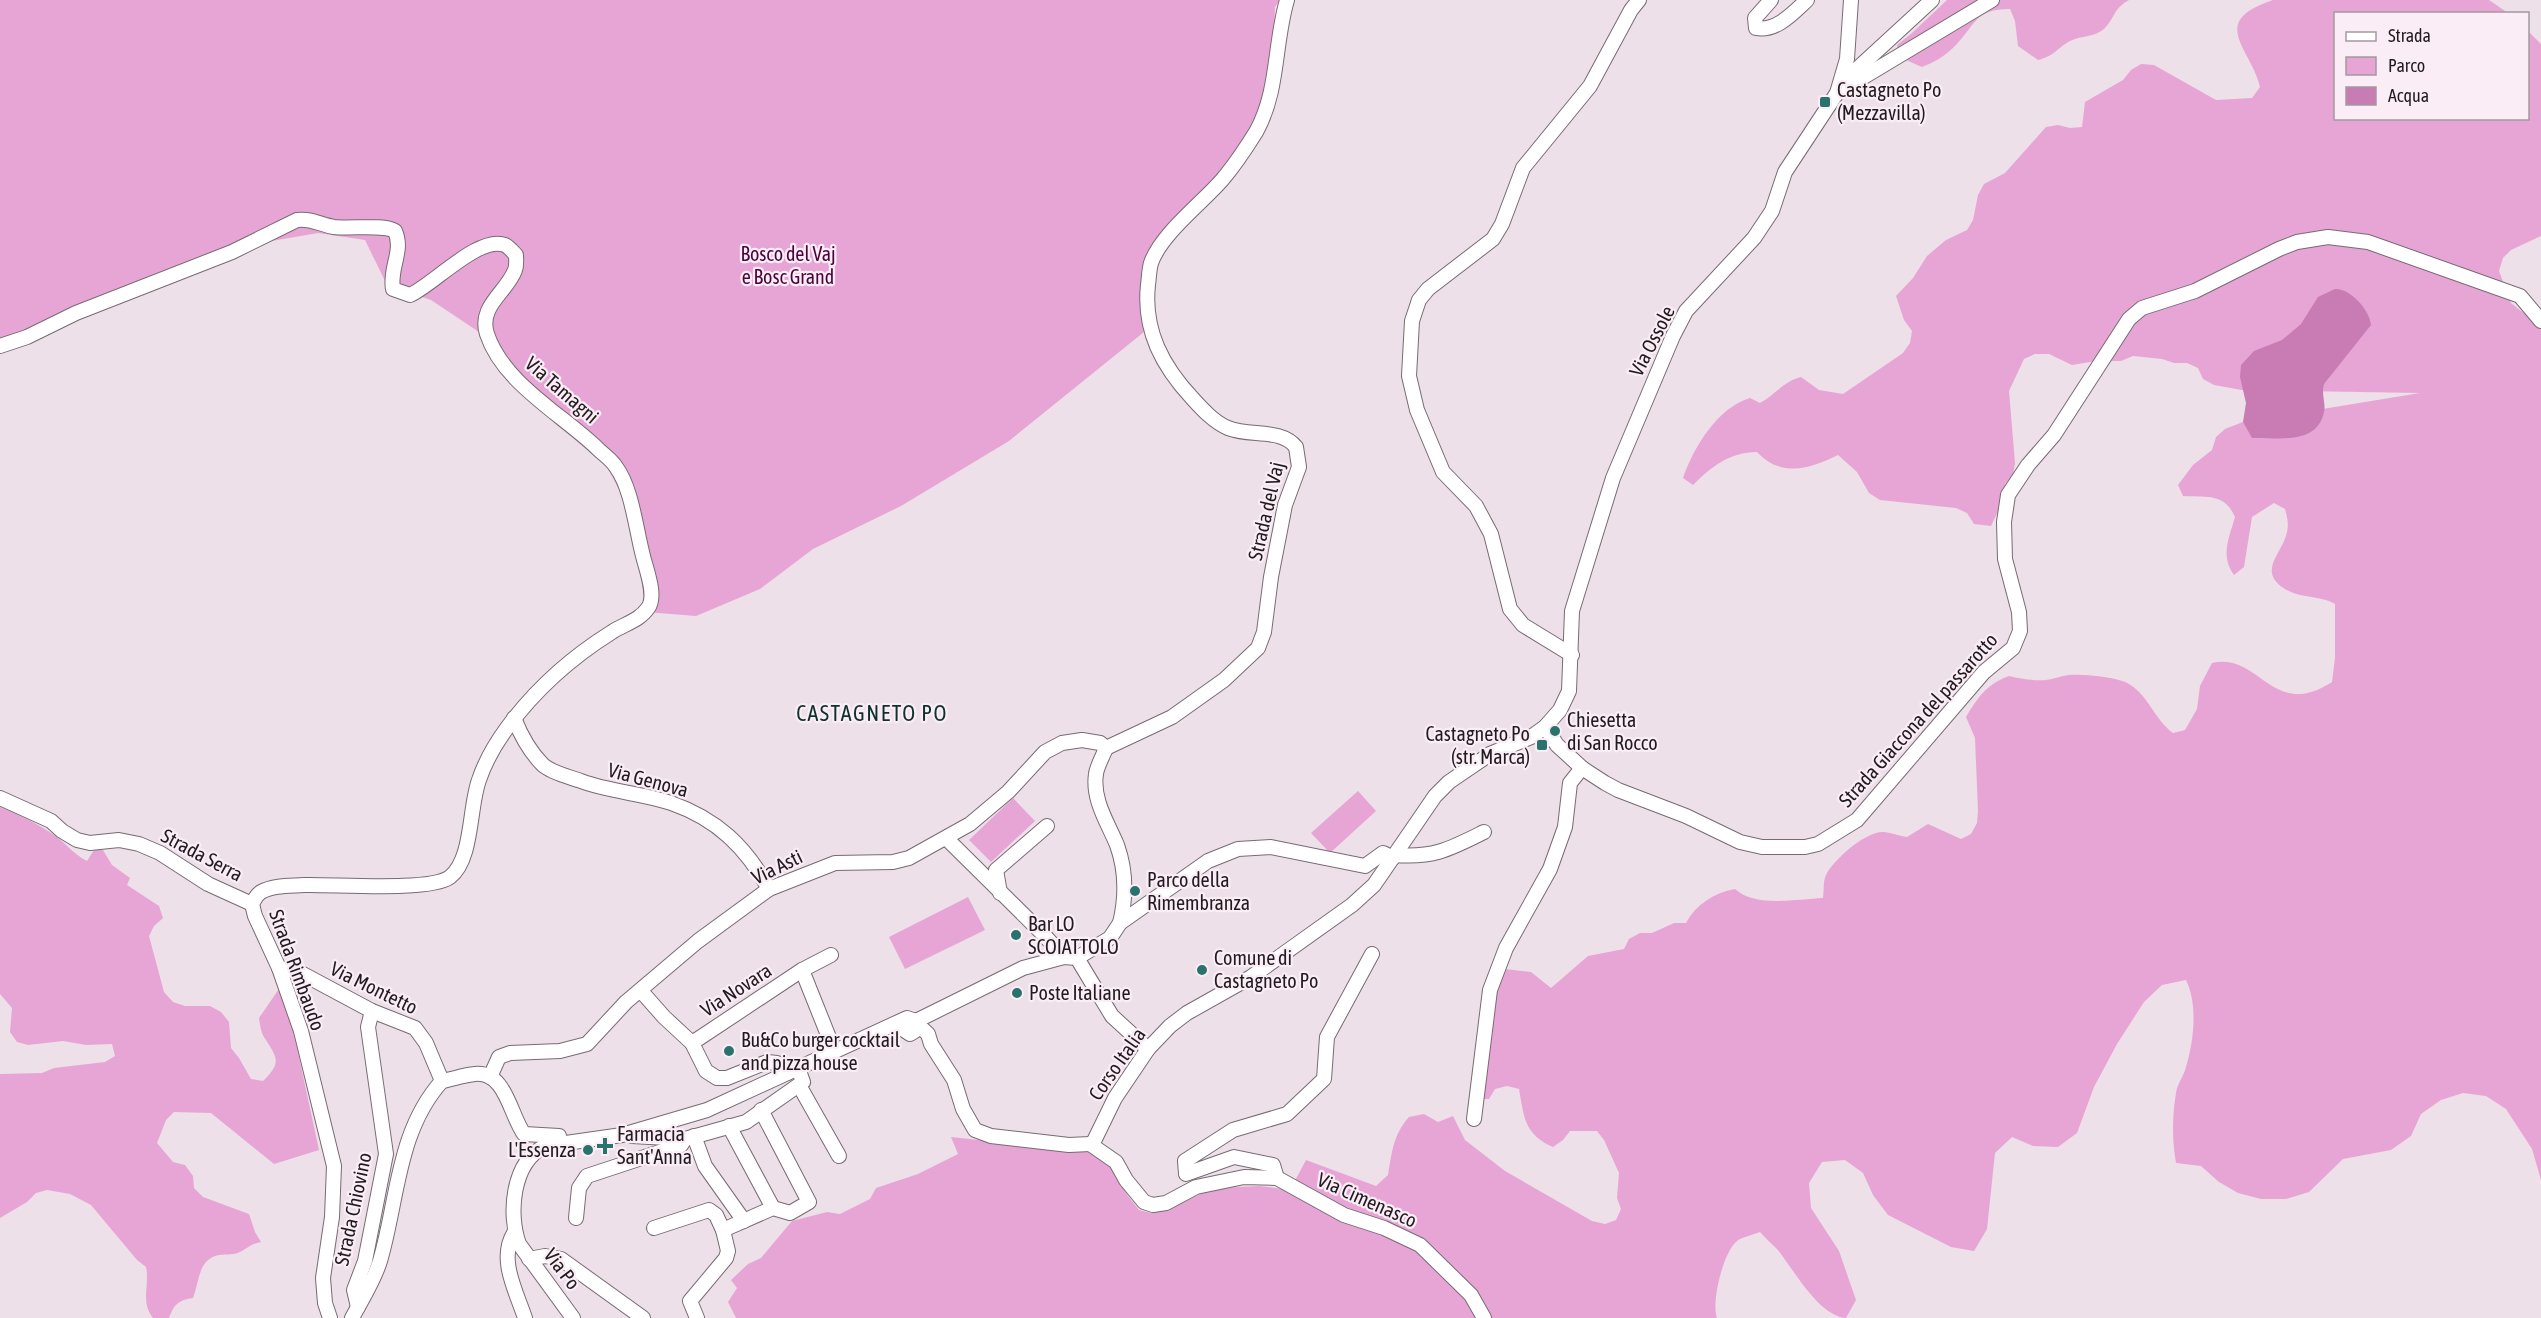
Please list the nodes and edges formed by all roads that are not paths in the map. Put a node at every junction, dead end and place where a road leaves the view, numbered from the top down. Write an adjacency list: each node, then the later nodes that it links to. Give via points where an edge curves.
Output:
1 (1287, 0): 15 (street, Strada del Vaj, via 1266,111 1221,181 1160,248 1151,263 1147,298 1151,334 1167,367 1211,417 1228,428 1282,436 1296,447 1299,467 1285,505 1264,632 1258,648 1224,680 1172,717)
2 (1639, 0): 12 (street, via 1590,86 1523,168 1493,239 1428,289 1419,300 1412,321 1409,376 1417,410 1443,472 1476,506 1491,534 1510,609 1523,625)
3 (1772, 0): 4 (street, via 1755,18 1756,28 1773,27)
4 (1807, 0)
5 (1851, 0): 8 (street, Via Ossole, via 1850,36)
6 (1932, 0): 8 (street, via 1856,70)
7 (1992, 0): 9 (street)
8 (1842, 78): 9 (street, Via Ossole)
9 (1837, 93): 12 (street, Via Ossole, via 1785,172 1772,211 1754,238 1686,311 1673,336 1613,478 1572,611)
10 (2541, 321): 16 (street, Strada Giaccona del passarotto, via 2520,296 2368,242 2328,237 2297,242 2194,291 2142,308 2129,319 2054,435 2008,495 2004,543 2020,621 2013,648 1984,672 1857,820 1818,844 1762,847 1740,842 1618,790)
11 (0, 346): 13 (street, Via Tamagni, via 232,252 297,220 334,227 388,227 395,231 399,249 393,289 410,294 479,249 506,245 516,255 516,268 488,311 484,324 487,336 513,377 616,467 628,495 652,597 650,607 637,619 612,632 541,686)
12 (1572, 655): 14 (street, Via Ossole, via 1569,691 1560,710)
13 (514, 718): 22 (street, Via Genova, via 524,743 544,767 593,786 670,803 706,819 740,845); 24 (street, Strada Rimbaudo, via 479,780 462,863 450,877 420,886 272,887 257,894)
14 (1545, 727): 16 (street, Strada Giaccona del passarotto, via 1557,745); 21 (street, Corso Italia, via 1490,754 1449,782 1435,796)
15 (1106, 748): 20 (street, Via Asti, via 1082,740 1062,743 1045,752 1008,792); 25 (street, via 1096,773 1095,788 1123,875 1125,902)
16 (1582, 768): 42 (street, via 1570,783 1565,827 1550,868 1506,948 1490,990)
17 (0, 798): 24 (street, Strada Serra, via 51,821 77,840 140,843 208,884)
18 (1047, 826): 23 (street, via 996,870)
19 (1484, 832): 21 (street, via 1442,853)
20 (947, 838): 22 (street, Via Asti, via 898,861 835,863); 23 (street)
21 (1394, 857): 25 (street, via 1383,853 1365,866 1271,848 1238,849 1208,861); 35 (street, Corso Italia, via 1374,885 1352,905 1251,977 1187,1013)
22 (769, 889): 31 (street, Via Asti, via 698,941)
23 (1000, 893): 28 (street)
24 (252, 904): 29 (street, Strada Rimbaudo)
25 (1120, 923): 28 (street, via 1110,938)
26 (1372, 954): 49 (street, Via Cimenasco, via 1326,1036 1324,1079 1287,1114 1233,1130 1185,1161 1186,1174 1234,1157 1274,1166)
27 (831, 955): 30 (street, Via Novara)
28 (1070, 957): 33 (street, via 1023,968); 35 (street, via 1112,1016)
29 (279, 968): 32 (street, Via Montetto, via 301,973); 58 (street, Strada Rimbaudo, via 301,1031 334,1166 323,1278)
30 (802, 970): 34 (street, Via Novara); 36 (street, Via Novara)
31 (641, 991): 34 (street); 38 (street, Via Asti, via 587,1044 560,1051 510,1053 499,1057)
32 (372, 1011): 39 (street, Via Montetto, via 415,1028); 57 (street, Strada Chiovino, via 368,1026 386,1154 365,1261 354,1290)
33 (911, 1026): 36 (street, via 895,1022); 47 (street, via 931,1044 954,1080 970,1124 981,1133 1069,1145)
34 (692, 1043): 37 (street, via 706,1071 717,1078 727,1078 767,1062)
35 (1148, 1048): 47 (street, Corso Italia)
36 (834, 1050): 37 (street)
37 (793, 1070): 40 (street, via 803,1082); 44 (street, via 707,1110)
38 (490, 1077): 39 (street, via 478,1073); 46 (street, via 501,1085 524,1134 559,1136)
39 (442, 1081): 57 (street, Strada Chiovino, via 422,1107 400,1164 380,1261)
40 (800, 1087): 41 (street); 48 (street)
41 (761, 1110): 43 (street, via 746,1122); 50 (street, via 809,1202 790,1213)
42 (1474, 1119)
43 (729, 1126): 45 (street); 50 (street)
44 (622, 1135): 45 (street); 46 (street)
45 (689, 1137): 51 (street, via 681,1145 587,1176 579,1188); 52 (street)
46 (561, 1144): 55 (street, via 545,1146 530,1158 513,1204)
47 (1090, 1144): 49 (street, Via Cimenasco, via 1116,1162 1144,1202 1153,1205 1166,1203 1196,1187 1244,1177)
48 (839, 1156)
49 (1276, 1178): 63 (street, Via Cimenasco, via 1344,1215 1420,1245 1471,1295)
50 (773, 1208): 52 (street)
51 (576, 1218)
52 (744, 1221): 54 (street)
53 (654, 1228): 54 (street, via 709,1210)
54 (723, 1230): 62 (street, via 726,1258 690,1301)
55 (517, 1238): 56 (street, Via Po); 59 (street, via 510,1240 507,1256)
56 (529, 1259): 60 (street, Via Po); 61 (street, via 561,1259)
57 (355, 1313)
58 (330, 1318)
59 (525, 1318)
60 (573, 1318)
61 (643, 1318)
62 (697, 1318)
63 (1484, 1318)

